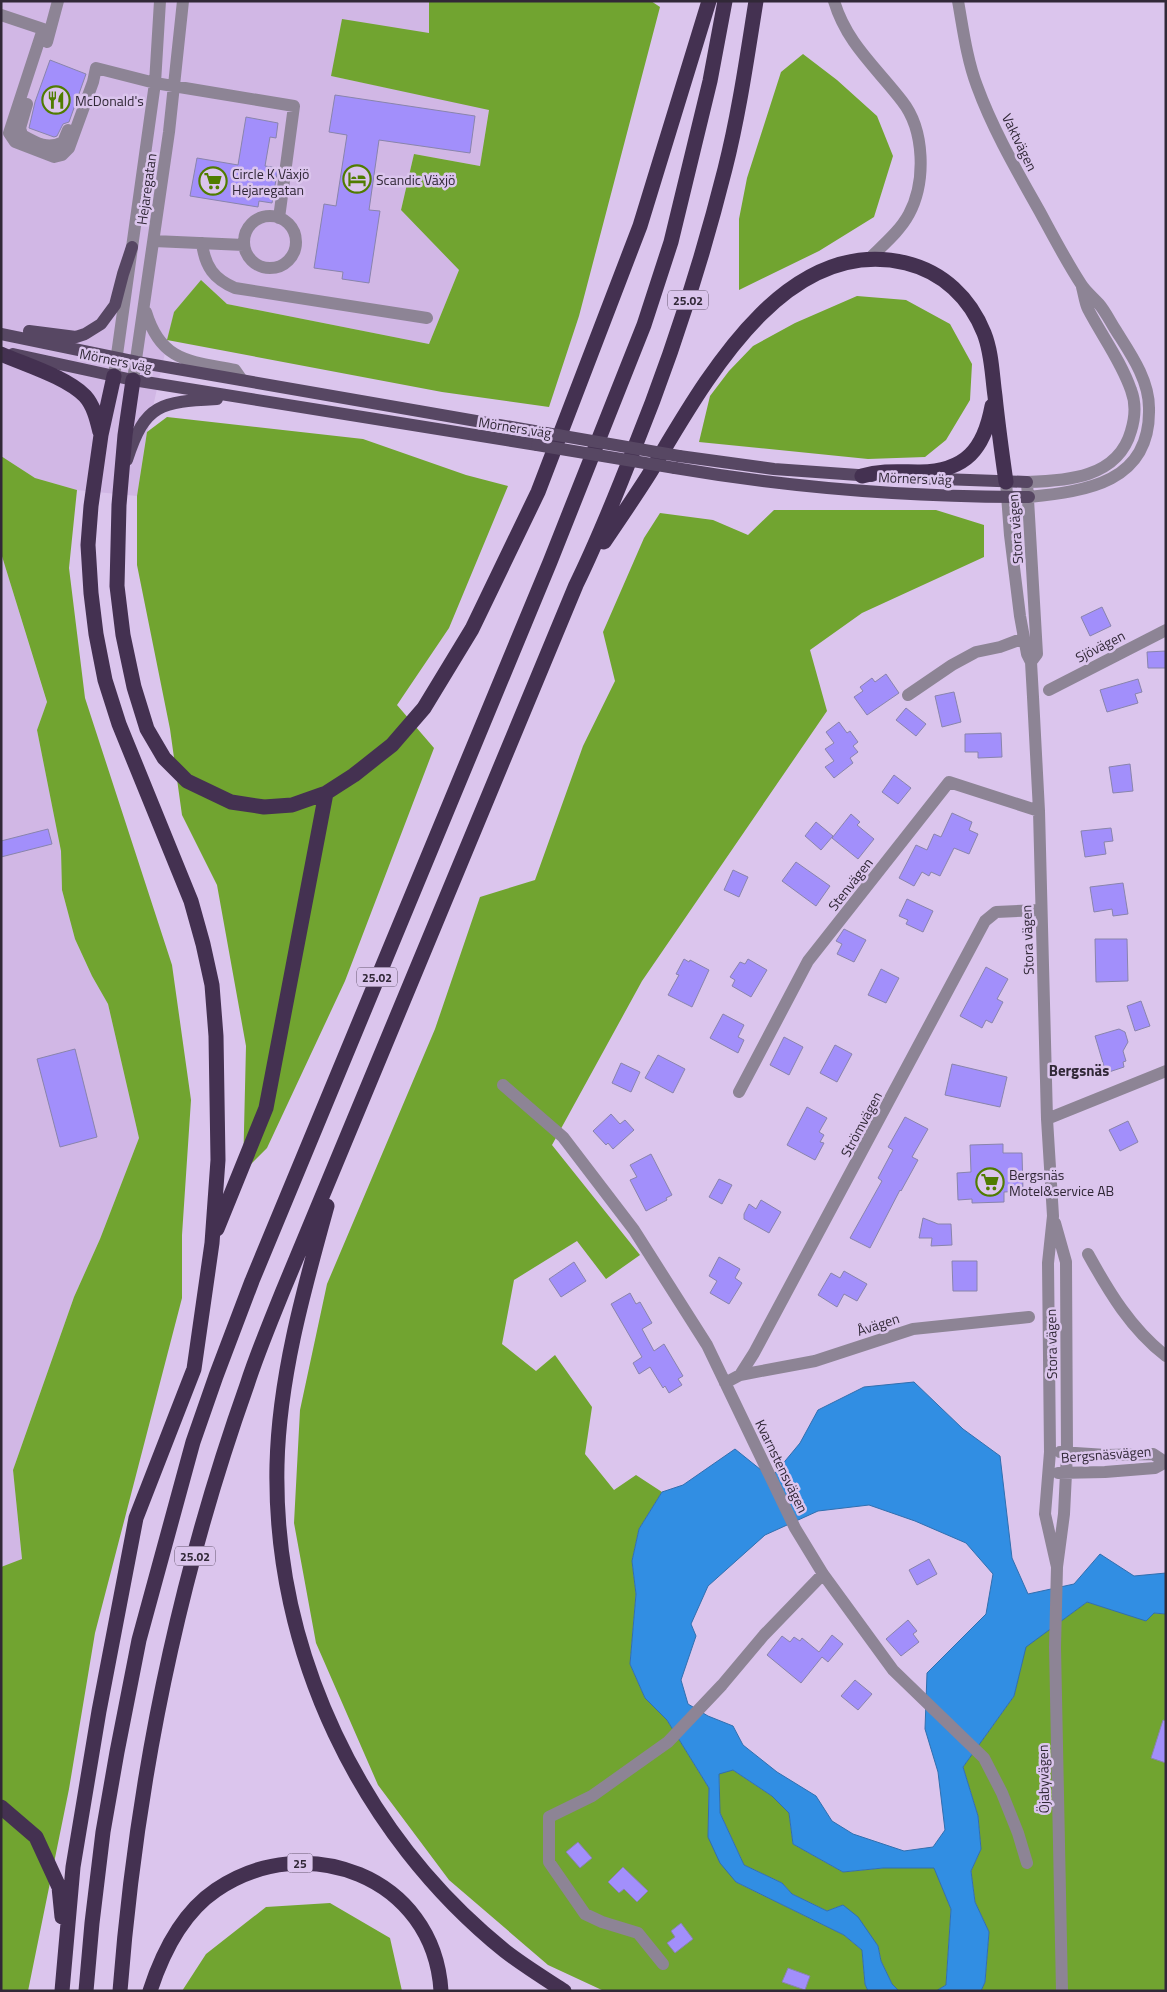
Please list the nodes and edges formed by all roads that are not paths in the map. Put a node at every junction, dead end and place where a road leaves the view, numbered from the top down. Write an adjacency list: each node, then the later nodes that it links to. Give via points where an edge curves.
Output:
1 (58, 1): 10 (street, via 20,128 22,135 42,145 54,147 63,142)
2 (160, 1): 11 (street, Hejaregatan)
3 (183, 1): 12 (street, Hejaregatan)
4 (709, 1): 43 (highway, via 640,226 538,492 472,629 424,708 392,744)
5 (725, 1): 71 (highway, 25.02, via 710,82 673,232 644,325 550,562 252,1280 193,1442 139,1640 116,1752 103,1832)
6 (756, 1): 37 (highway, 25.02, via 726,167 697,270 672,350 643,426)
7 (834, 1): 18 (street, via 849,37 904,103 919,145 918,190 909,214)
8 (958, 1): 19 (street, Vaktvägen, via 976,86 1010,159)
9 (1, 15): 11 (street, via 42,29 9,133 16,142 54,157 62,155 69,148 96,68)
10 (88, 76)
11 (155, 83): 12 (street); 17 (street, Hejaregatan)
12 (174, 87): 13 (street, via 294,106); 14 (street, Hejaregatan)
13 (279, 218): 16 (street, via 266,217 254,222 246,232); 16 (street, via 293,229 296,241 294,253 286,263 275,268 257,265 248,257)
14 (154, 241): 15 (street); 20 (street, Hejaregatan)
15 (202, 243): 16 (street); 21 (street, via 207,266 223,283 235,288)
16 (244, 245)
17 (132, 247): 22 (main road, via 115,305 106,319 92,330 76,337 12,328); 24 (street, Hejaregatan)
18 (869, 259): 29 (highway, via 896,261 922,268 946,281 961,296 972,309 985,335); 37 (highway, via 852,261 814,275 784,294 739,339 692,402 648,477)
19 (1082, 286): 34 (street, Vaktvägen, via 1087,308 1132,392 1131,431 1122,450 1101,470 1090,475); 36 (street, Vaktvägen, via 1099,304 1141,374 1148,394 1148,430 1134,459 1118,476 1103,484 1061,494)
20 (145, 307): 25 (street, Hejaregatan); 28 (street, via 150,327 169,352 235,370)
21 (427, 318)
22 (2, 334): 24 (main road, Mörners väg)
23 (1, 353): 26 (main road, Mörners väg); 31 (highway, via 73,386 86,397 93,409)
24 (117, 358): 25 (main road, Mörners väg); 26 (street, Hejaregatan)
25 (137, 362): 27 (street, Hejaregatan); 28 (main road, Mörners väg)
26 (114, 376): 27 (main road, Mörners väg); 31 (highway)
27 (134, 380): 30 (main road, Mörners väg); 32 (highway, via 125,435)
28 (242, 380): 33 (main road, Mörners väg, bridge, via 679,456 774,469)
29 (994, 395): 33 (highway, via 986,431 976,450 960,464 935,471 877,471); 35 (highway)
30 (237, 398): 32 (main road, via 175,402 151,413 137,432); 35 (main road, Mörners väg, bridge, via 725,477 872,491)
31 (101, 435): 52 (highway, via 88,545 96,634 105,680 119,724 191,901 212,986 218,1079 218,1160)
32 (123, 474): 43 (highway, via 117,586 123,634 147,729 164,758 187,781 231,802 264,807 292,805)
33 (862, 476): 35 (main road, Mörners väg)
34 (1027, 482): 35 (main road, Mörners väg); 36 (street, Stora vägen)
35 (1007, 490): 36 (main road, Mörners väg); 39 (street, Stora vägen)
36 (1028, 497): 40 (street, Stora vägen, via 1037,654)
37 (576, 585): 50 (highway, 25.02)
38 (1166, 630): 41 (street, Sjövägen)
39 (1024, 638): 40 (street, Stora vägen); 42 (street, via 976,652)
40 (1031, 662): 44 (street, Stora vägen)
41 (1049, 690)
42 (908, 694)
43 (326, 793): 52 (highway, via 266,1108)
44 (1038, 810): 45 (street, Stora vägen); 48 (street, Stenvägen, via 949,782 808,961)
45 (1041, 910): 49 (street, Stora vägen); 56 (street, Strömvägen, via 996,912 986,922)
46 (1166, 1071): 49 (street)
47 (503, 1085): 57 (street, Kvarnstensvägen, via 563,1137 634,1230 707,1345)
48 (739, 1092)
49 (1047, 1119): 51 (street, Stora vägen)
50 (345, 1140): 72 (highway, 25.02, via 247,1385 183,1596 135,1841); 75 (highway, via 304,1291 281,1420 277,1464 279,1506 291,1602 319,1696 361,1786 413,1860 475,1925 505,1951)
51 (1053, 1216): 58 (street, Stora vägen, via 1048,1263); 59 (street, Stora vägen, via 1066,1262)
52 (212, 1242): 67 (highway, via 194,1369 136,1518 72,1867)
53 (1088, 1254): 55 (street, via 1125,1315)
54 (1029, 1317): 56 (street, Åvägen, via 913,1329 815,1360)
55 (1166, 1356)
56 (740, 1375): 57 (street, Strömvägen)
57 (725, 1383): 64 (street, Kvarnstensvägen, via 795,1528)
58 (1050, 1452): 59 (street, Bergsnäsvägen); 61 (street, Stora vägen)
59 (1067, 1453): 60 (street, Bergsnäsvägen, via 1153,1454); 62 (street, Stora vägen)
60 (1166, 1462): 62 (street, Bergsnäsvägen, via 1155,1468)
61 (1048, 1473): 62 (street, Bergsnäsvägen); 63 (street, Öjabyvägen, via 1045,1514)
62 (1066, 1474): 63 (street, Öjabyvägen)
63 (1056, 1567): 69 (street, Öjabyvägen)
64 (823, 1574): 66 (street, Kvarnstensvägen, via 894,1670 984,1758 1002,1793); 68 (street, via 668,1742 592,1796 549,1817 549,1862 585,1914 638,1933)
65 (1, 1807): 67 (highway, via 36,1837 55,1879 59,1888)
66 (1027, 1863)
67 (66, 1952): 70 (highway)
68 (663, 1964)
69 (1062, 1990)
70 (62, 1991)
71 (86, 1991)
72 (120, 1991)
73 (150, 1991): 74 (highway, 25, via 182,1924 215,1891 240,1876 266,1867 313,1863 360,1874 400,1900 415,1917 426,1938 435,1959)
74 (440, 1991)
75 (564, 1991)

